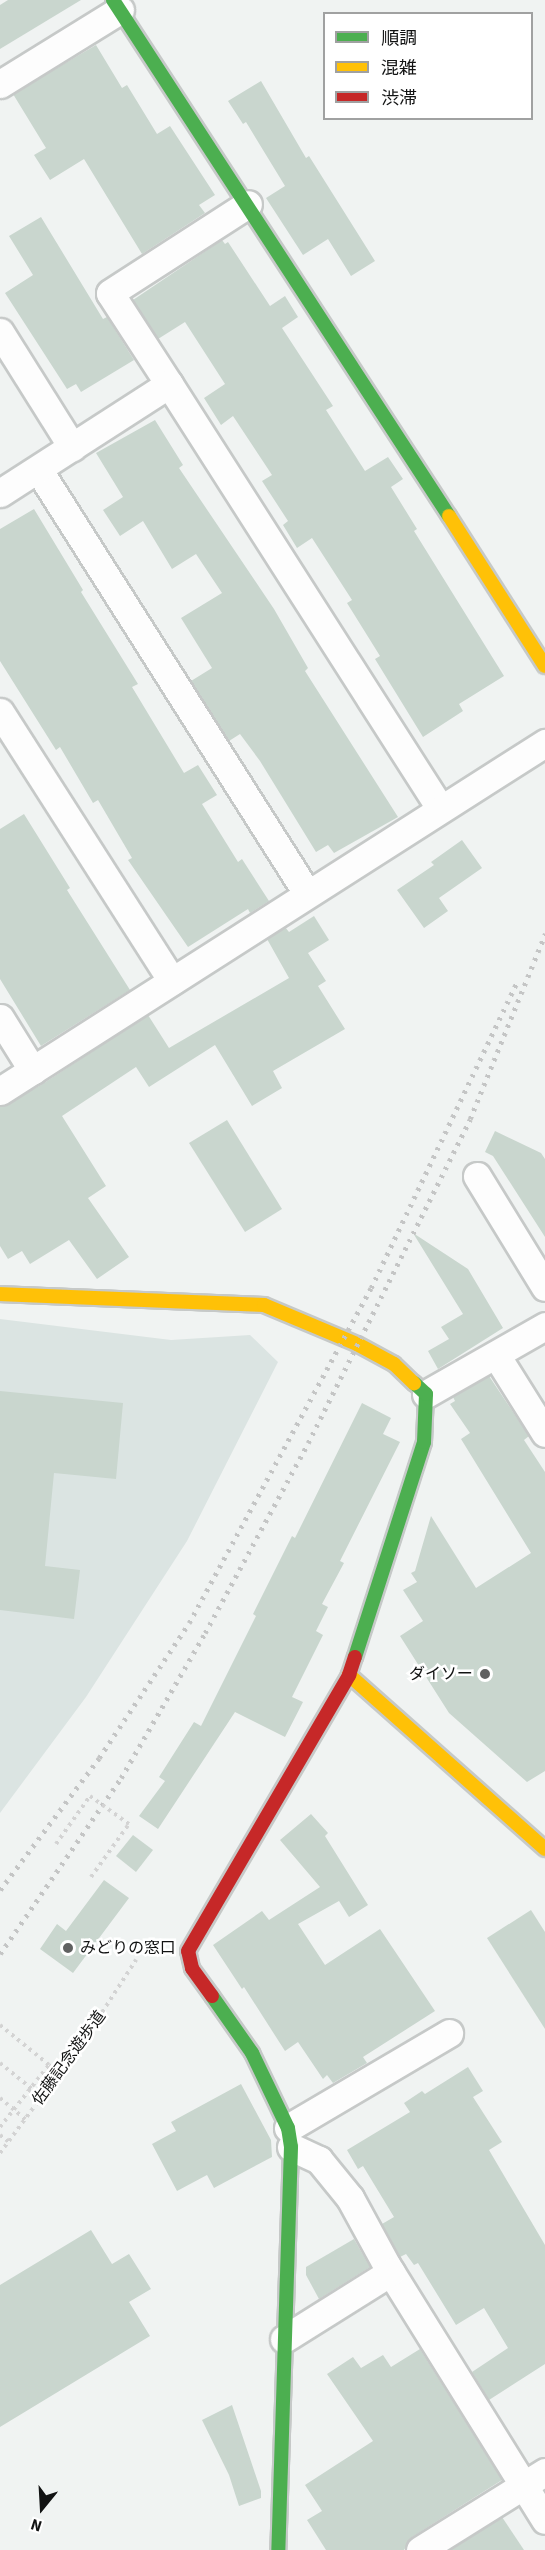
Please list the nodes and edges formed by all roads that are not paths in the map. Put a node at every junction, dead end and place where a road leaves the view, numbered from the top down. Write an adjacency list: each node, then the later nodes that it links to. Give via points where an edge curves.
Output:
1 (116, 5): 2 (street); 3 (street)
2 (0, 84)
3 (248, 204): 5 (street, via 110,293); 9 (street)
4 (0, 332): 6 (street)
5 (169, 384): 6 (street); 12 (street)
6 (72, 447): 7 (street)
7 (38, 469): 8 (street); 13 (street)
8 (0, 493)
9 (545, 666)
10 (0, 712): 14 (street)
11 (545, 743): 12 (street)
12 (440, 808): 13 (street)
13 (307, 892): 14 (street)
14 (172, 981): 16 (street)
15 (0, 1018): 16 (street)
16 (33, 1071): 17 (street)
17 (0, 1090)
18 (477, 1176): 19 (street)
19 (545, 1287)
20 (0, 1294): 23 (street, via 264,1305 394,1364)
21 (545, 1326): 22 (street)
22 (496, 1355): 23 (street); 24 (street)
23 (426, 1394): 25 (street, via 424,1442)
24 (545, 1433)
25 (349, 1675): 26 (street); 28 (street, via 188,1951 192,1968 252,2053)
26 (545, 1849)
27 (449, 2033): 28 (street)
28 (290, 2137): 29 (street, via 320,2160 350,2198); 30 (street)
29 (391, 2272): 30 (street); 31 (street)
30 (284, 2339): 33 (street)
31 (535, 2479): 32 (street); 34 (street)
32 (545, 2520)
33 (278, 2550)
34 (420, 2550)

